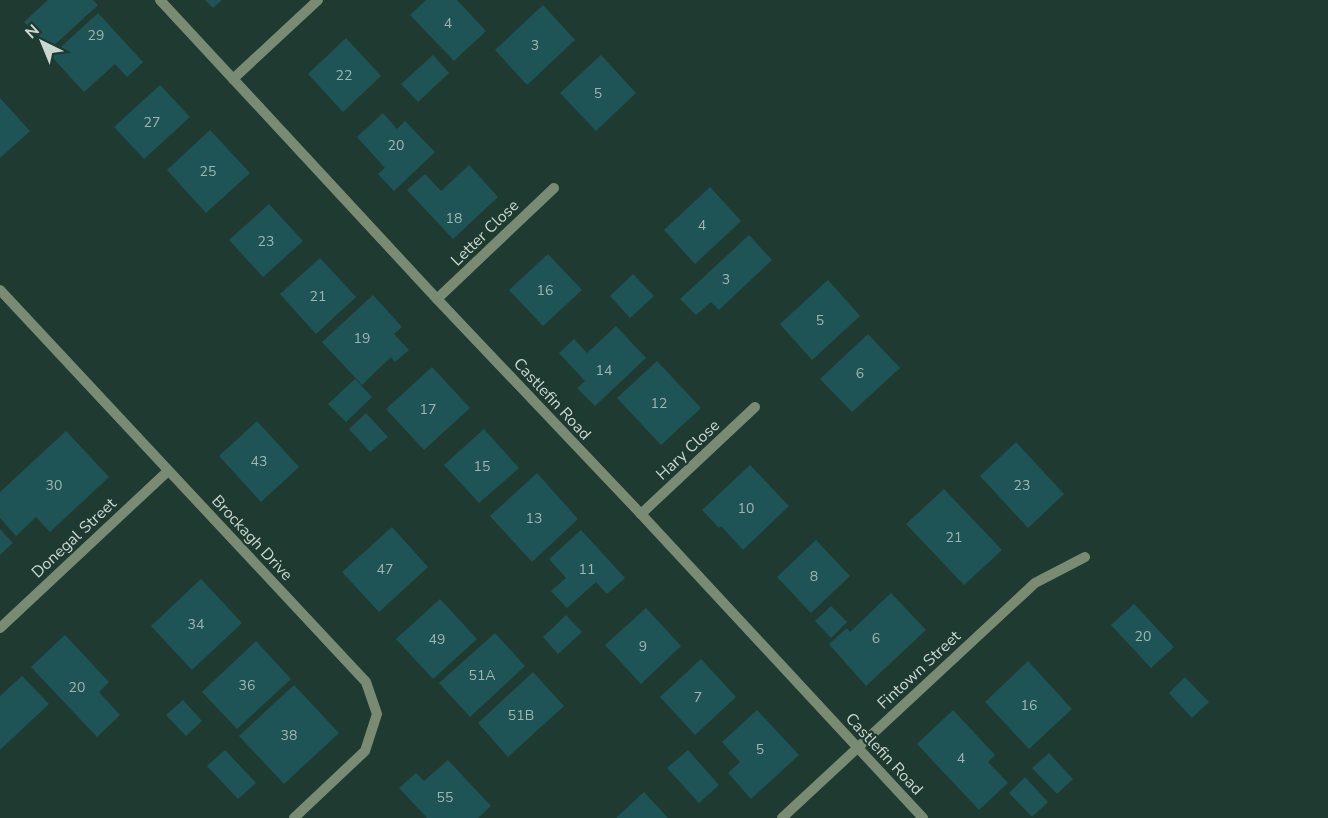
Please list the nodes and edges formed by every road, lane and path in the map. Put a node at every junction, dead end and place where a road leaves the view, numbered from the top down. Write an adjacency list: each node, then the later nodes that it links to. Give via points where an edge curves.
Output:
1 (160, 0): 3 (street, Castlefin Road)
2 (318, 0): 3 (street)
3 (233, 79): 6 (street, Castlefin Road)
4 (554, 188): 6 (street, Letter Close)
5 (0, 290): 8 (street, Brockagh Drive)
6 (437, 299): 9 (street, Castlefin Road)
7 (755, 407): 9 (street, Hary Close)
8 (168, 471): 11 (street, Donegal Street); 13 (street, Brockagh Drive, via 366,682 377,714 365,752)
9 (641, 514): 12 (street, Castlefin Road)
10 (1085, 558): 12 (street, Fintown Street, via 1035,583)
11 (0, 627)
12 (858, 747): 14 (street, Fintown Street); 15 (street, Castlefin Road)
13 (294, 818)
14 (782, 818)
15 (923, 818)

